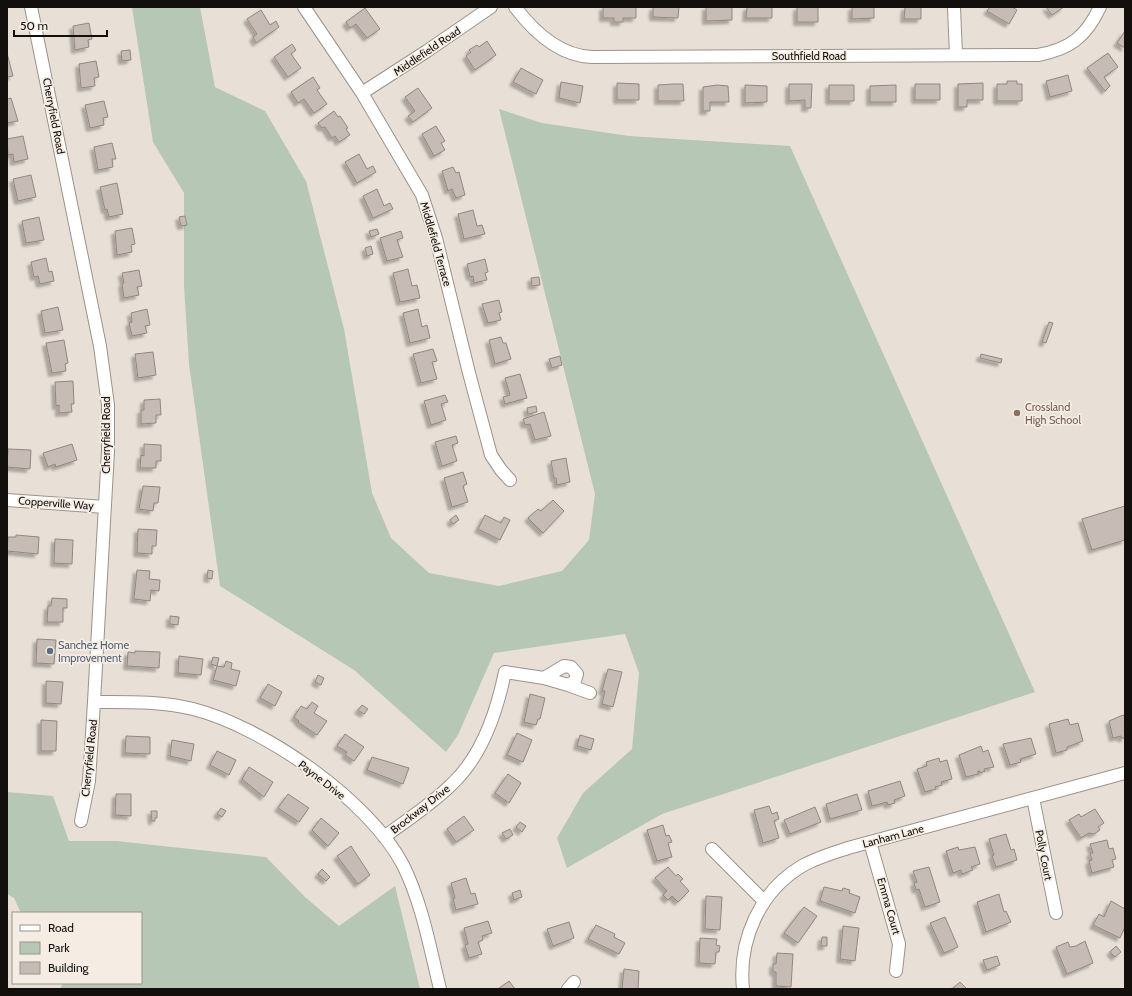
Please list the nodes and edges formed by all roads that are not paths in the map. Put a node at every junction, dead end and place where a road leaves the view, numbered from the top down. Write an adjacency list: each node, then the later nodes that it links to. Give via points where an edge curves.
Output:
1 (31, 7): 11 (street, Cherryfield Road, via 52,101 104,369 108,405)
2 (304, 7): 8 (street, Middlefield Terrace)
3 (491, 7): 8 (street, Middlefield Road)
4 (515, 7): 7 (street, Southfield Road, via 533,28 551,43 584,57)
5 (954, 7): 7 (street)
6 (1100, 7): 7 (street, Southfield Road, via 1084,33 1060,50 1020,56)
7 (956, 55)
8 (362, 93): 9 (street, Middlefield Terrace, via 422,195 436,238 491,455)
9 (510, 480)
10 (7, 500): 11 (street, Copperville Way)
11 (105, 507): 15 (street, Cherryfield Road)
12 (544, 678): 13 (street); 13 (street, via 564,666 571,667 577,674 575,681); 19 (street, Brockway Drive, via 505,672 495,712 465,770 434,801)
13 (568, 685): 14 (street)
14 (590, 693)
15 (94, 702): 18 (street, Cherryfield Road, via 88,781); 19 (street, Payne Drive, via 139,702 181,706 231,722 279,748 308,768 346,798)
16 (1125, 774): 17 (street, Lanham Lane)
17 (1033, 798): 20 (street, Lanham Lane); 23 (street, Polly Court)
18 (81, 821)
19 (384, 836): 25 (street, Payne Drive, via 409,878 420,909)
20 (870, 842): 22 (street, Lanham Lane, via 822,856 802,866 781,881); 24 (street, Emma Court, via 899,944)
21 (712, 849): 22 (street)
22 (764, 901): 26 (street, Lanham Lane, via 747,939 742,971)
23 (1056, 913)
24 (896, 971)
25 (440, 989)
26 (743, 989)

